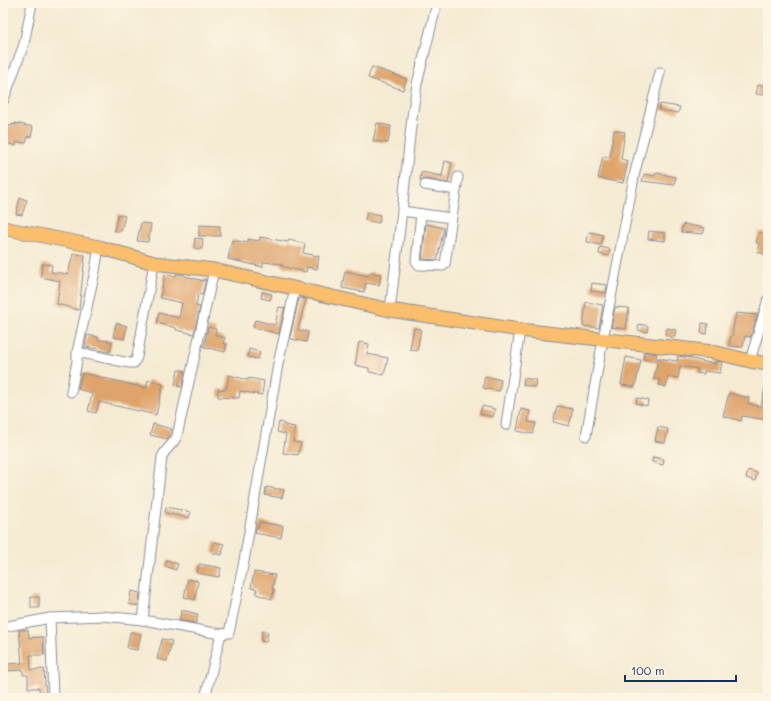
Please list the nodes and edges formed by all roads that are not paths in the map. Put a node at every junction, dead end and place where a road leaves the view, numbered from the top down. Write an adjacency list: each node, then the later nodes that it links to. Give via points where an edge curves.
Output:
1 (32, 3): 4 (street, via 24,44)
2 (437, 3): 8 (street, via 412,117)
3 (660, 72): 19 (street, via 635,172)
4 (3, 102)
5 (458, 177): 7 (street)
6 (425, 185): 7 (street)
7 (456, 190): 10 (street)
8 (402, 211): 9 (street); 17 (street)
9 (421, 214): 10 (street); 10 (street, via 416,261 419,265 444,265)
10 (451, 218)
11 (3, 228): 12 (highway)
12 (98, 248): 13 (highway); 20 (street)
13 (154, 263): 14 (highway); 20 (street, via 134,363)
14 (214, 270): 15 (highway); 27 (street, via 177,436 162,457)
15 (295, 289): 17 (highway); 29 (street, via 278,364 229,633)
16 (768, 299): 21 (street)
17 (390, 310): 18 (highway)
18 (520, 330): 19 (highway); 24 (street)
19 (603, 340): 21 (highway, via 713,352); 25 (street)
20 (78, 352): 23 (street)
21 (750, 361): 22 (highway)
22 (768, 364)
23 (71, 392)
24 (506, 425)
25 (586, 436)
26 (50, 618): 27 (street, via 102,616); 28 (street); 30 (street)
27 (143, 620): 29 (street)
28 (3, 627)
29 (221, 634): 31 (street)
30 (53, 698)
31 (205, 698)

